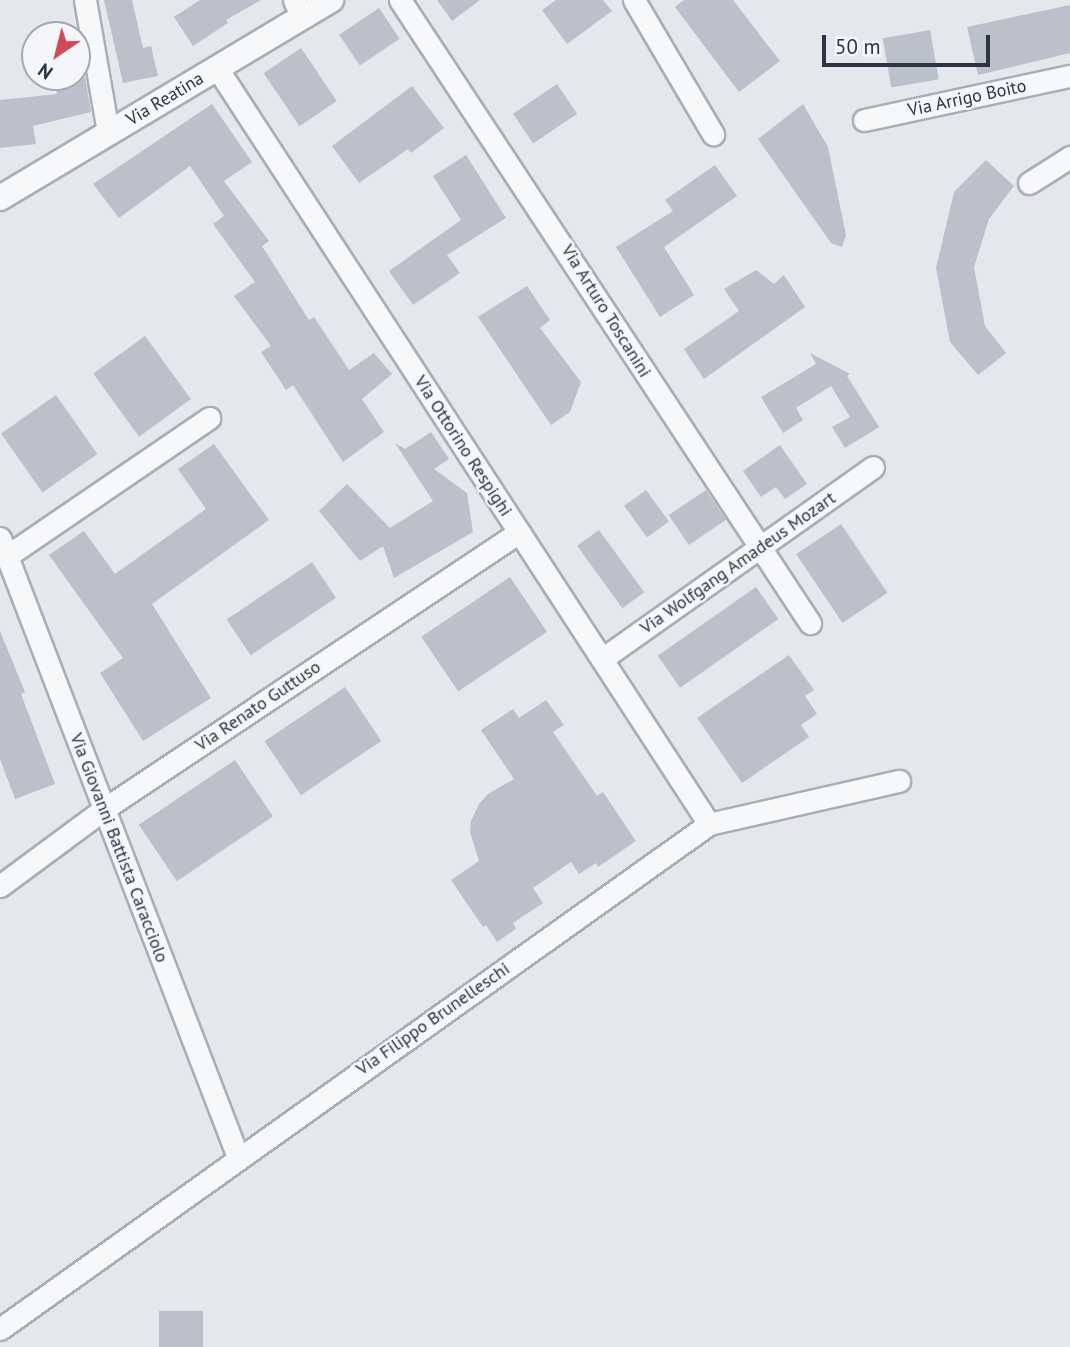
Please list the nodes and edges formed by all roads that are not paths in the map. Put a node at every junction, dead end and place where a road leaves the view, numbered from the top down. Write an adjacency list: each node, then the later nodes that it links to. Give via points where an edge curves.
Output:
1 (85, 0): 9 (street)
2 (331, 0): 5 (street, Via Reatina)
3 (400, 0): 18 (street, Via Arturo Toscanini)
4 (634, 0): 10 (street)
5 (298, 9): 6 (street, Via Reatina)
6 (217, 68): 9 (street, Via Reatina); 16 (street, Via Ottorino Respighi)
7 (1070, 76): 8 (street, Via Arrigo Boito)
8 (864, 120)
9 (108, 132): 13 (street, Via Reatina)
10 (713, 134)
11 (1070, 157): 12 (street)
12 (1029, 183)
13 (0, 198)
14 (209, 418): 17 (street)
15 (873, 467): 18 (street, Via Wolfgang Amadeus Mozart)
16 (519, 532): 20 (street, Via Ottorino Respighi); 22 (street, Via Renato Guttuso)
17 (3, 547): 22 (street, Via Giovanni Battista Caracciolo)
18 (760, 547): 19 (street, Via Arturo Toscanini); 20 (street, Via Wolfgang Amadeus Mozart)
19 (810, 623)
20 (602, 659): 23 (street, Via Ottorino Respighi)
21 (899, 781): 23 (street, Via Filippo Brunelleschi)
22 (104, 809): 24 (street, Via Renato Guttuso); 25 (street, Via Giovanni Battista Caracciolo)
23 (709, 824): 25 (street, Via Filippo Brunelleschi)
24 (0, 886)
25 (238, 1157): 26 (street, Via Filippo Brunelleschi)
26 (0, 1329)

